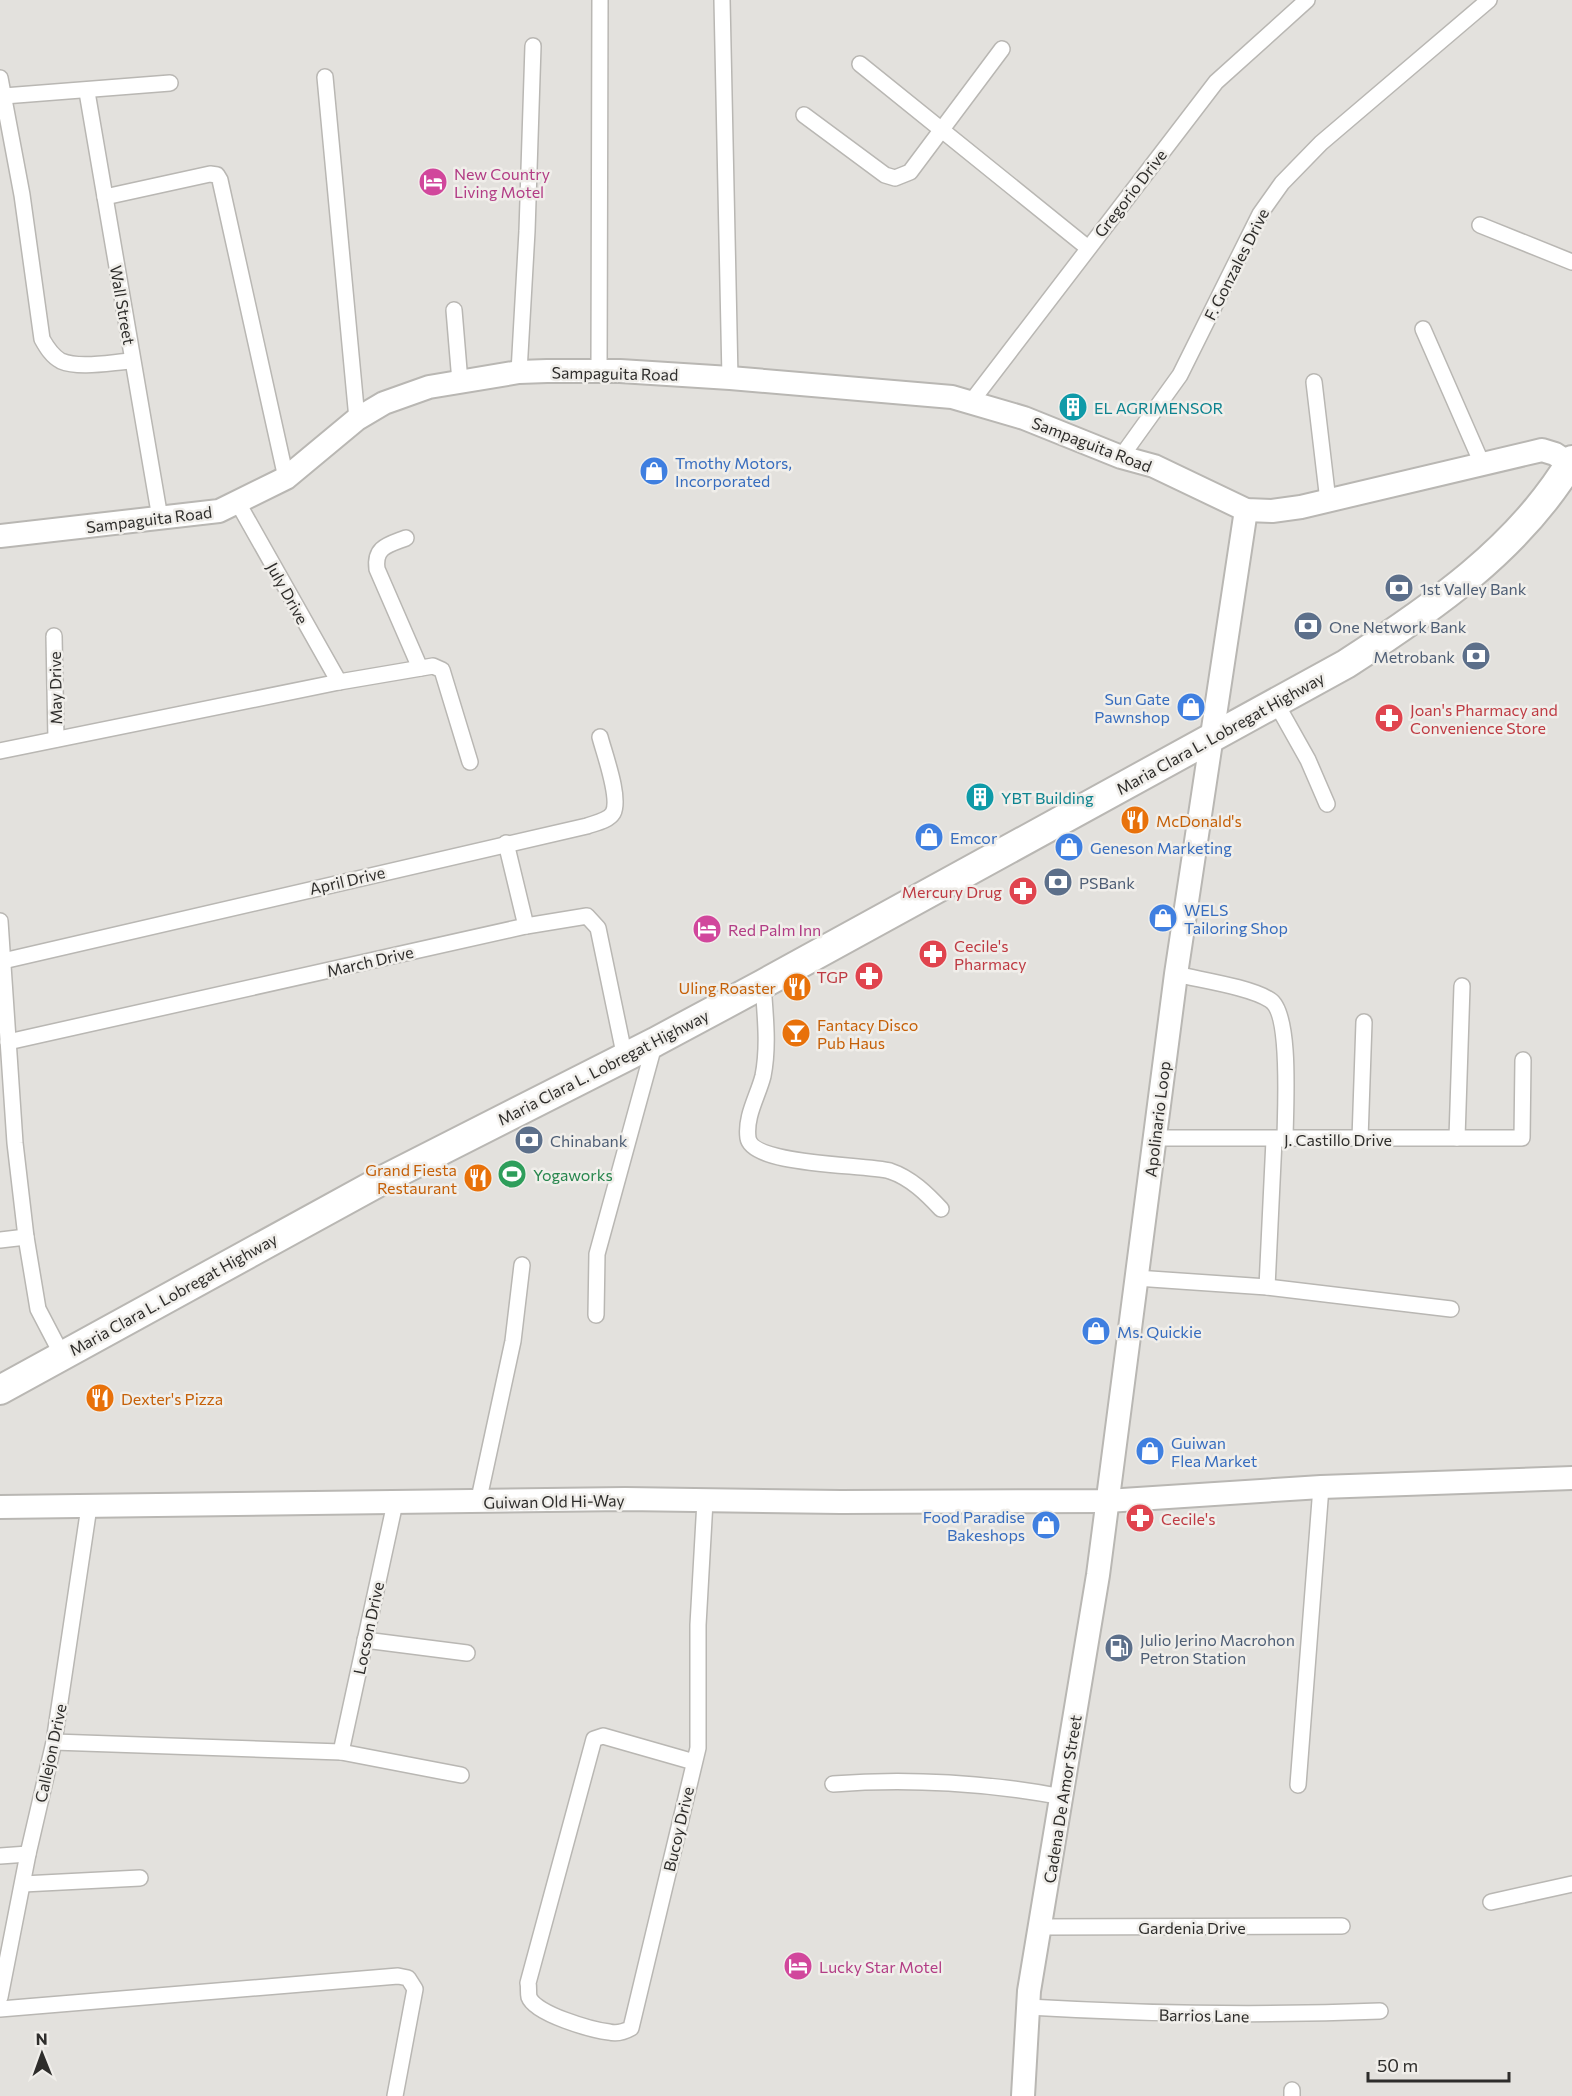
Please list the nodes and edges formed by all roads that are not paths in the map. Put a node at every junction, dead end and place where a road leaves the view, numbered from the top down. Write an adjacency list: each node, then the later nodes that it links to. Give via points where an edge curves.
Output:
1 (600, 0): 22 (street)
2 (722, 0): 24 (street)
3 (1307, 0): 17 (street, Gregorio Drive, via 1216,82)
4 (1489, 0): 29 (street, F. Gonzales Drive, via 1322,143 1282,183 1260,214 1180,375)
5 (533, 46): 23 (street)
6 (1002, 49): 14 (street)
7 (860, 64): 14 (street)
8 (325, 76): 28 (street)
9 (0, 78): 12 (street)
10 (170, 83): 11 (street)
11 (87, 92): 12 (street); 15 (street, Wall Street)
12 (4, 96): 21 (street, via 42,339 62,361)
13 (804, 115): 14 (street, via 878,171 895,178 910,172)
14 (941, 131): 17 (street)
15 (105, 197): 21 (street, Wall Street); 32 (street, via 217,175)
16 (1480, 225): 18 (street)
17 (1088, 248): 27 (street, Gregorio Drive)
18 (1572, 262)
19 (454, 310): 25 (street)
20 (1423, 329): 31 (street)
21 (132, 361): 36 (street, Wall Street)
22 (599, 370): 23 (street, Sampaguita Road); 24 (street, Sampaguita Road)
23 (519, 372): 25 (street, Sampaguita Road)
24 (730, 378): 27 (street, Sampaguita Road, via 935,395)
25 (460, 382): 28 (street, Sampaguita Road, via 429,387)
26 (1314, 382): 33 (street)
27 (971, 402): 29 (street, Sampaguita Road, via 1024,418)
28 (357, 419): 32 (street, Sampaguita Road)
29 (1121, 457): 35 (street, Sampaguita Road, via 1154,466)
30 (1571, 462): 31 (street, Sampaguita Road, via 1542,450); 42 (highway, Maria Clara L. Lobregat Highway, via 1533,514 1474,572 1402,628)
31 (1483, 466): 33 (street, Sampaguita Road)
32 (286, 478): 34 (street, Sampaguita Road)
33 (1328, 501): 35 (street, Sampaguita Road, via 1272,511)
34 (238, 503): 36 (street, Sampaguita Road, via 219,511); 41 (street, July Drive)
35 (1246, 510): 44 (street)
36 (160, 518): 37 (street, Sampaguita Road)
37 (0, 536)
38 (406, 538): 40 (street, via 383,546 376,559)
39 (54, 636): 45 (street, May Drive)
40 (420, 668): 41 (street); 47 (street, via 433,666 442,670)
41 (339, 682): 45 (street)
42 (1276, 703): 44 (highway, Maria Clara L. Lobregat Highway); 48 (street)
43 (600, 737): 49 (street, April Drive, via 615,799 613,812 587,826)
44 (1211, 737): 53 (street, Apolinario Loop); 54 (highway, Maria Clara L. Lobregat Highway)
45 (56, 739): 46 (street)
46 (0, 751)
47 (470, 762)
48 (1327, 804)
49 (506, 843): 51 (street); 52 (street, April Drive)
50 (0, 921): 52 (street)
51 (526, 926): 58 (street, March Drive); 60 (street, March Drive, via 581,916 592,919 598,928)
52 (3, 961): 56 (street)
53 (1176, 974): 62 (street, Apolinario Loop); 65 (street, via 1259,995 1272,1001 1280,1012 1284,1031)
54 (763, 984): 59 (highway, Maria Clara L. Lobregat Highway); 66 (street, via 765,1056 747,1124 748,1141 756,1150 783,1158 891,1172 924,1190)
55 (1462, 986): 63 (street)
56 (3, 1003): 58 (street)
57 (1364, 1022): 64 (street)
58 (8, 1042): 67 (street)
59 (655, 1042): 60 (highway, Maria Clara L. Lobregat Highway); 73 (street, via 597,1254)
60 (625, 1058): 74 (highway, Maria Clara L. Lobregat Highway, via 379,1182)
61 (1523, 1060): 63 (street, J. Castillo Drive, via 1522,1138)
62 (1154, 1138): 65 (street, J. Castillo Drive); 70 (street, Apolinario Loop)
63 (1457, 1138): 64 (street, J. Castillo Drive)
64 (1360, 1139): 65 (street, J. Castillo Drive)
65 (1279, 1140): 71 (street)
66 (941, 1209)
67 (26, 1237): 68 (street); 74 (street, via 38,1309)
68 (0, 1240)
69 (522, 1265): 81 (street, via 513,1341)
70 (1136, 1278): 71 (street); 79 (street, Apolinario Loop)
71 (1267, 1287): 72 (street)
72 (1451, 1309)
73 (596, 1315)
74 (62, 1355): 75 (highway, Maria Clara L. Lobregat Highway)
75 (0, 1390)
76 (1572, 1478): 77 (street, Guiwan Old Hi-Way)
77 (1321, 1487): 79 (street, Guiwan Old Hi-Way); 91 (street)
78 (705, 1501): 79 (street, Guiwan Old Hi-Way); 81 (street, Guiwan Old Hi-Way); 88 (street, Bucoy Drive, via 698,1626 698,1748)
79 (1107, 1501): 92 (street, Cadena De Amor Street)
80 (395, 1503): 81 (street, Guiwan Old Hi-Way); 82 (street, Guiwan Old Hi-Way); 84 (street, Locson Drive)
81 (478, 1503)
82 (89, 1507): 83 (street, Guiwan Old Hi-Way); 86 (street, Callejon Drive)
83 (0, 1508)
84 (365, 1640): 85 (street); 87 (street, Locson Drive)
85 (467, 1653)
86 (54, 1742): 87 (street); 93 (street, Callejon Drive)
87 (341, 1752): 89 (street)
88 (694, 1762): 88 (street, Bucoy Drive, via 631,2028 609,2033 537,2007 529,1998 528,1983 594,1739 603,1736)
89 (461, 1775)
90 (833, 1784): 92 (street, via 954,1784)
91 (1298, 1785)
92 (1063, 1797): 100 (street, Cadena De Amor Street)
93 (28, 1854): 94 (street); 96 (street, Callejon Drive)
94 (0, 1856)
95 (140, 1878): 96 (street)
96 (23, 1884): 101 (street, Callejon Drive)
97 (1572, 1884): 98 (street)
98 (1491, 1902)
99 (1342, 1926): 100 (street, Gardenia Drive)
100 (1041, 1927): 102 (street, Cadena De Amor Street)
101 (1, 1993)
102 (1028, 2007): 104 (street, Barrios Lane, via 1179,2015); 106 (street, Cadena De Amor Street)
103 (0, 2009): 105 (street, via 379,1977 408,1978 415,1989)
104 (1380, 2011)
105 (395, 2096)
106 (1023, 2096)

